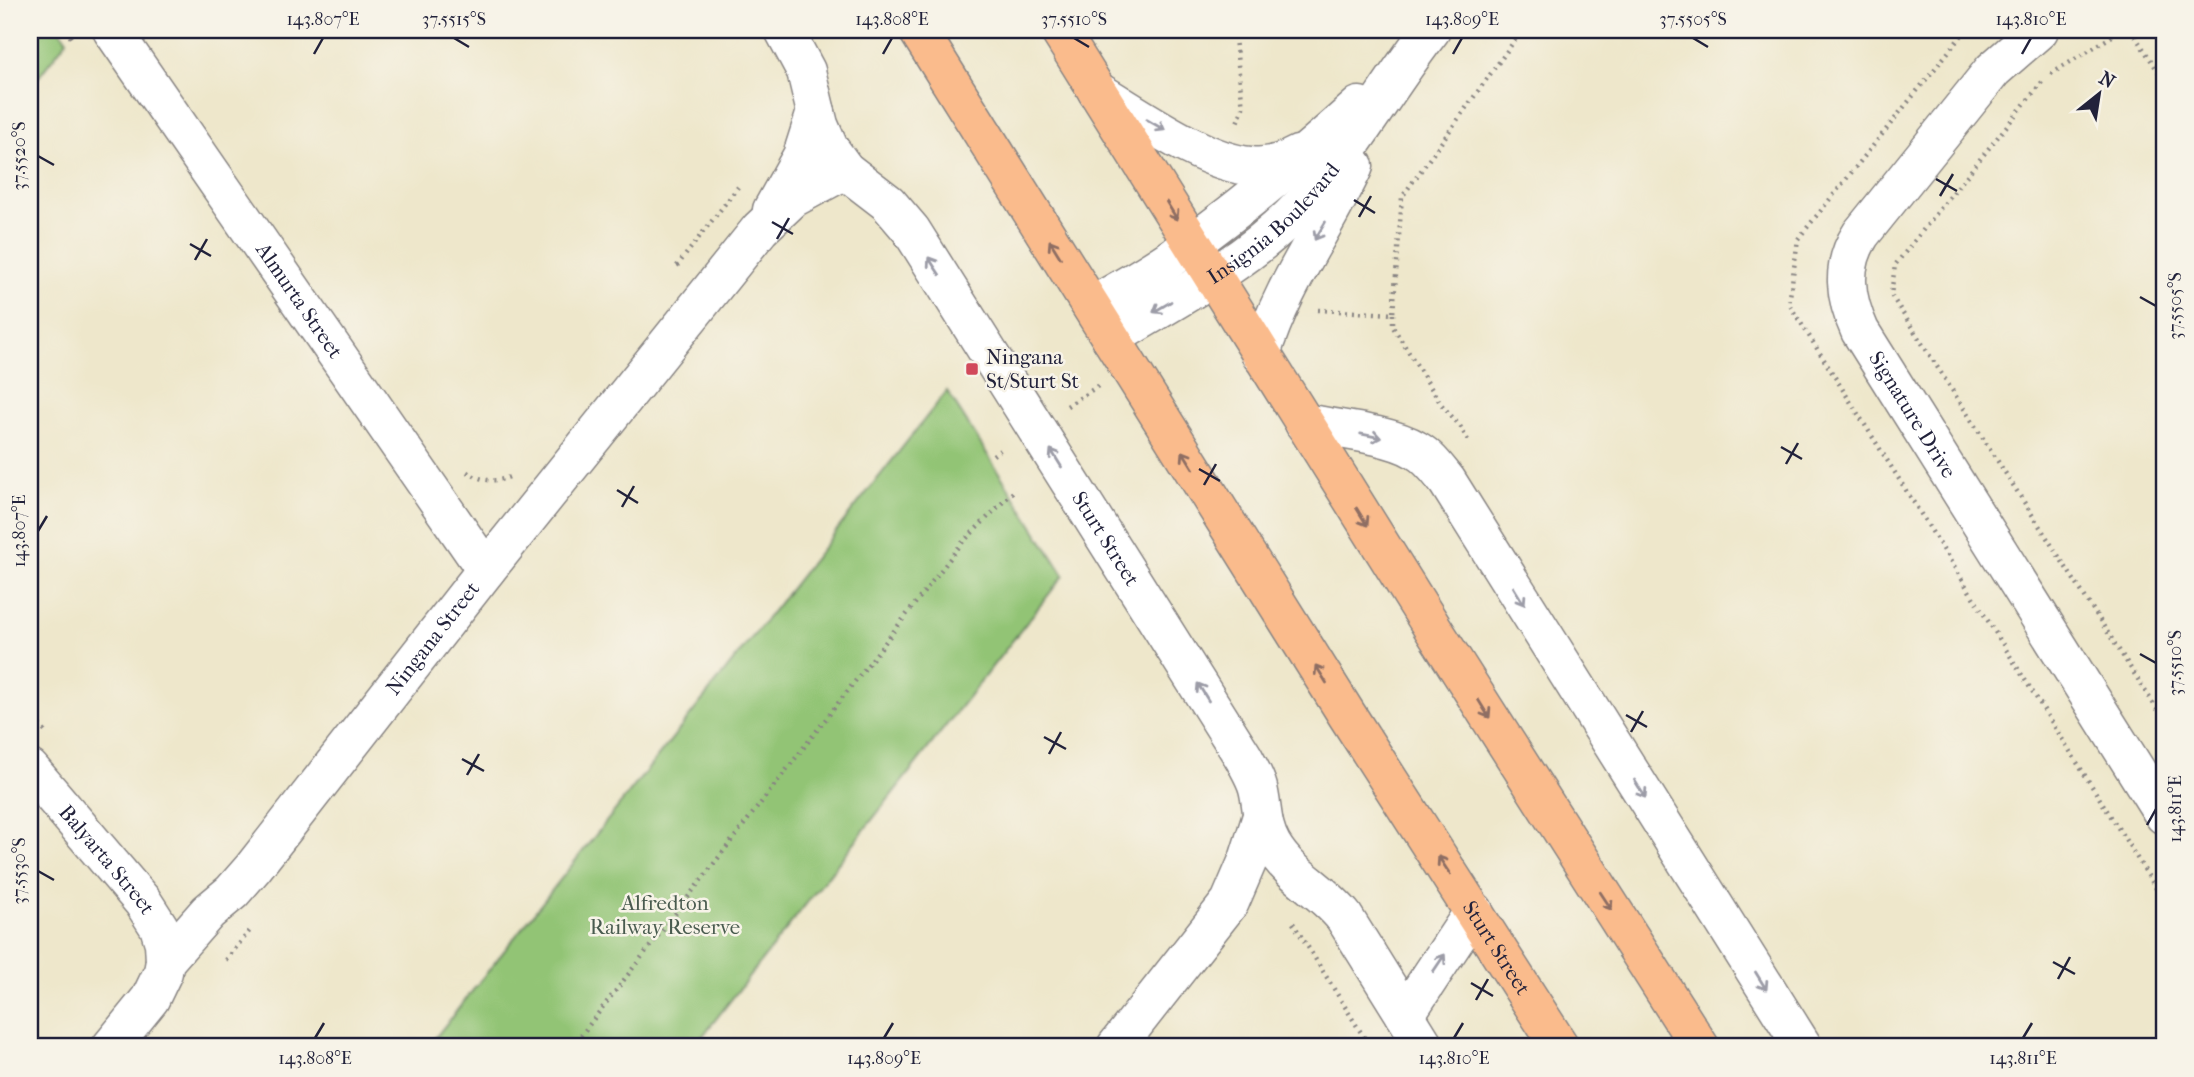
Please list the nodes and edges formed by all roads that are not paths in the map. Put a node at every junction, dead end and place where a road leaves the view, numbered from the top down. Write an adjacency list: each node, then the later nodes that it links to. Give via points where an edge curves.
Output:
1 (112, 30): 18 (street, Almurta Street)
2 (784, 30): 9 (street, Sturt Street, via 806,71)
3 (918, 30): 15 (main road, Sturt Street, one-way to 3)
4 (1059, 30): 8 (main road)
5 (1431, 30): 7 (street, Insignia Boulevard)
6 (2039, 30): 20 (street, Signature Drive, via 1993,70 1861,234 1849,257 1848,298 1860,331)
7 (1396, 76): 10 (street, Insignia Boulevard); 14 (street, Insignia Boulevard, via 1348,148 1301,205 1241,259); 16 (street, one-way to 16, via 1343,190 1280,304)
8 (1097, 90): 10 (street, one-way to 10, via 1190,144 1237,164 1278,164); 13 (main road, one-way to 13)
9 (816, 112): 11 (street, Sturt Street, via 823,137); 12 (street, Ningana Street, via 802,156)
10 (1321, 141): 13 (street, Insignia Boulevard)
11 (845, 170): 12 (street, Ningana Street, via 793,198); 21 (street, Sturt Street, one-way to 11, via 1257,785 1244,758 911,230 888,203)
12 (760, 229): 18 (street, Ningana Street)
13 (1192, 242): 14 (main road); 15 (street, Insignia Boulevard, via 1152,271)
14 (1214, 276): 15 (street, Insignia Boulevard, one-way to 15); 16 (main road)
15 (1101, 322): 23 (main road, Sturt Street, one-way to 15)
16 (1261, 355): 17 (main road)
17 (1304, 423): 31 (main road, one-way to 31); 32 (street, one-way to 32, via 1413,447 1447,481)
18 (486, 570): 25 (street, Ningana Street, via 253,868)
19 (30, 769): 25 (street, Balyarta Street, via 143,902 159,927)
20 (2164, 815)
21 (1261, 818): 22 (street, Sturt Street, via 1287,865); 24 (street, via 1243,873)
22 (1282, 881): 24 (street, via 1237,902); 26 (street, Sturt Street, via 1337,907)
23 (1474, 911): 26 (street, one-way to 23); 30 (main road, Sturt Street)
24 (1217, 921): 28 (street)
25 (165, 961): 27 (street, Ningana Street, via 150,999)
26 (1405, 1015): 29 (street, Sturt Street)
27 (111, 1047)
28 (1116, 1047)
29 (1425, 1047)
30 (1560, 1047)
31 (1700, 1047)
32 (1803, 1047)

